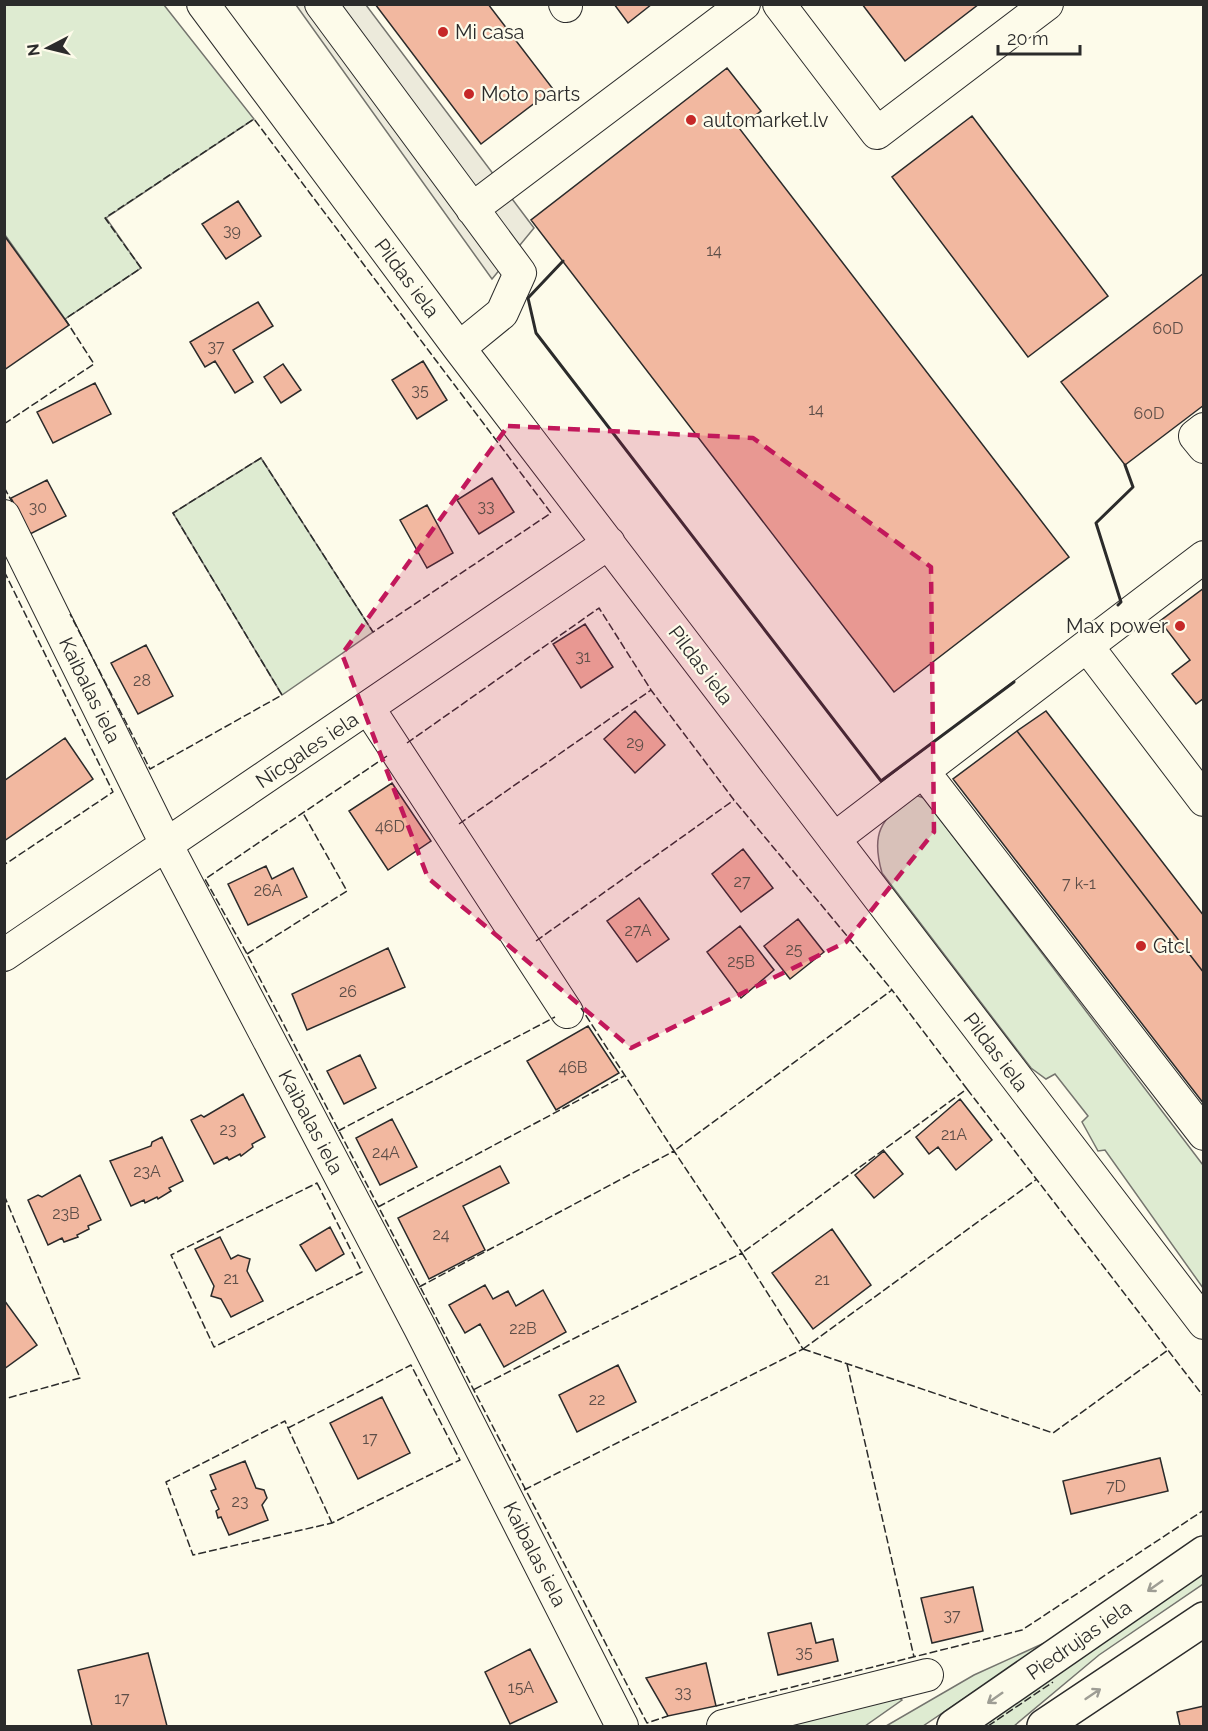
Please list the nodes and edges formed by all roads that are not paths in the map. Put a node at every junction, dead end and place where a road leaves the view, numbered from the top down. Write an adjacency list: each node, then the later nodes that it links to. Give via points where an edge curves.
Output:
1 (203, 4): 7 (street, Pildas iela)
2 (321, 4): 6 (street)
3 (744, 4): 6 (street)
4 (779, 4): 5 (street, via 877,133)
5 (1047, 4)
6 (472, 208): 7 (street, via 520,273 502,313)
7 (459, 348): 11 (street, Pildas iela)
8 (1203, 429): 9 (street, via 1195,436)
9 (1203, 447)
10 (4, 516): 18 (street, Kaibalas iela)
11 (609, 543): 14 (street, Nīcgales iela); 17 (street, Pildas iela)
12 (1203, 557): 13 (street)
13 (1087, 646): 15 (street); 16 (street)
14 (369, 709): 18 (street, Nīcgales iela); 20 (street)
15 (923, 771): 17 (street); 21 (street)
16 (1203, 800)
17 (834, 839): 22 (street, Pildas iela)
18 (165, 844): 19 (street, Nīcgales iela); 26 (street, Kaibalas iela, via 420,1328)
19 (4, 955)
20 (567, 1012)
21 (1203, 1134)
22 (1203, 1323)
23 (1203, 1553): 28 (main road, Piedrujas iela, one-way to 28)
24 (1203, 1619): 29 (main road, one-way to 24)
25 (927, 1675): 27 (street)
26 (622, 1726)
27 (723, 1726)
28 (954, 1726)
29 (1044, 1726)

